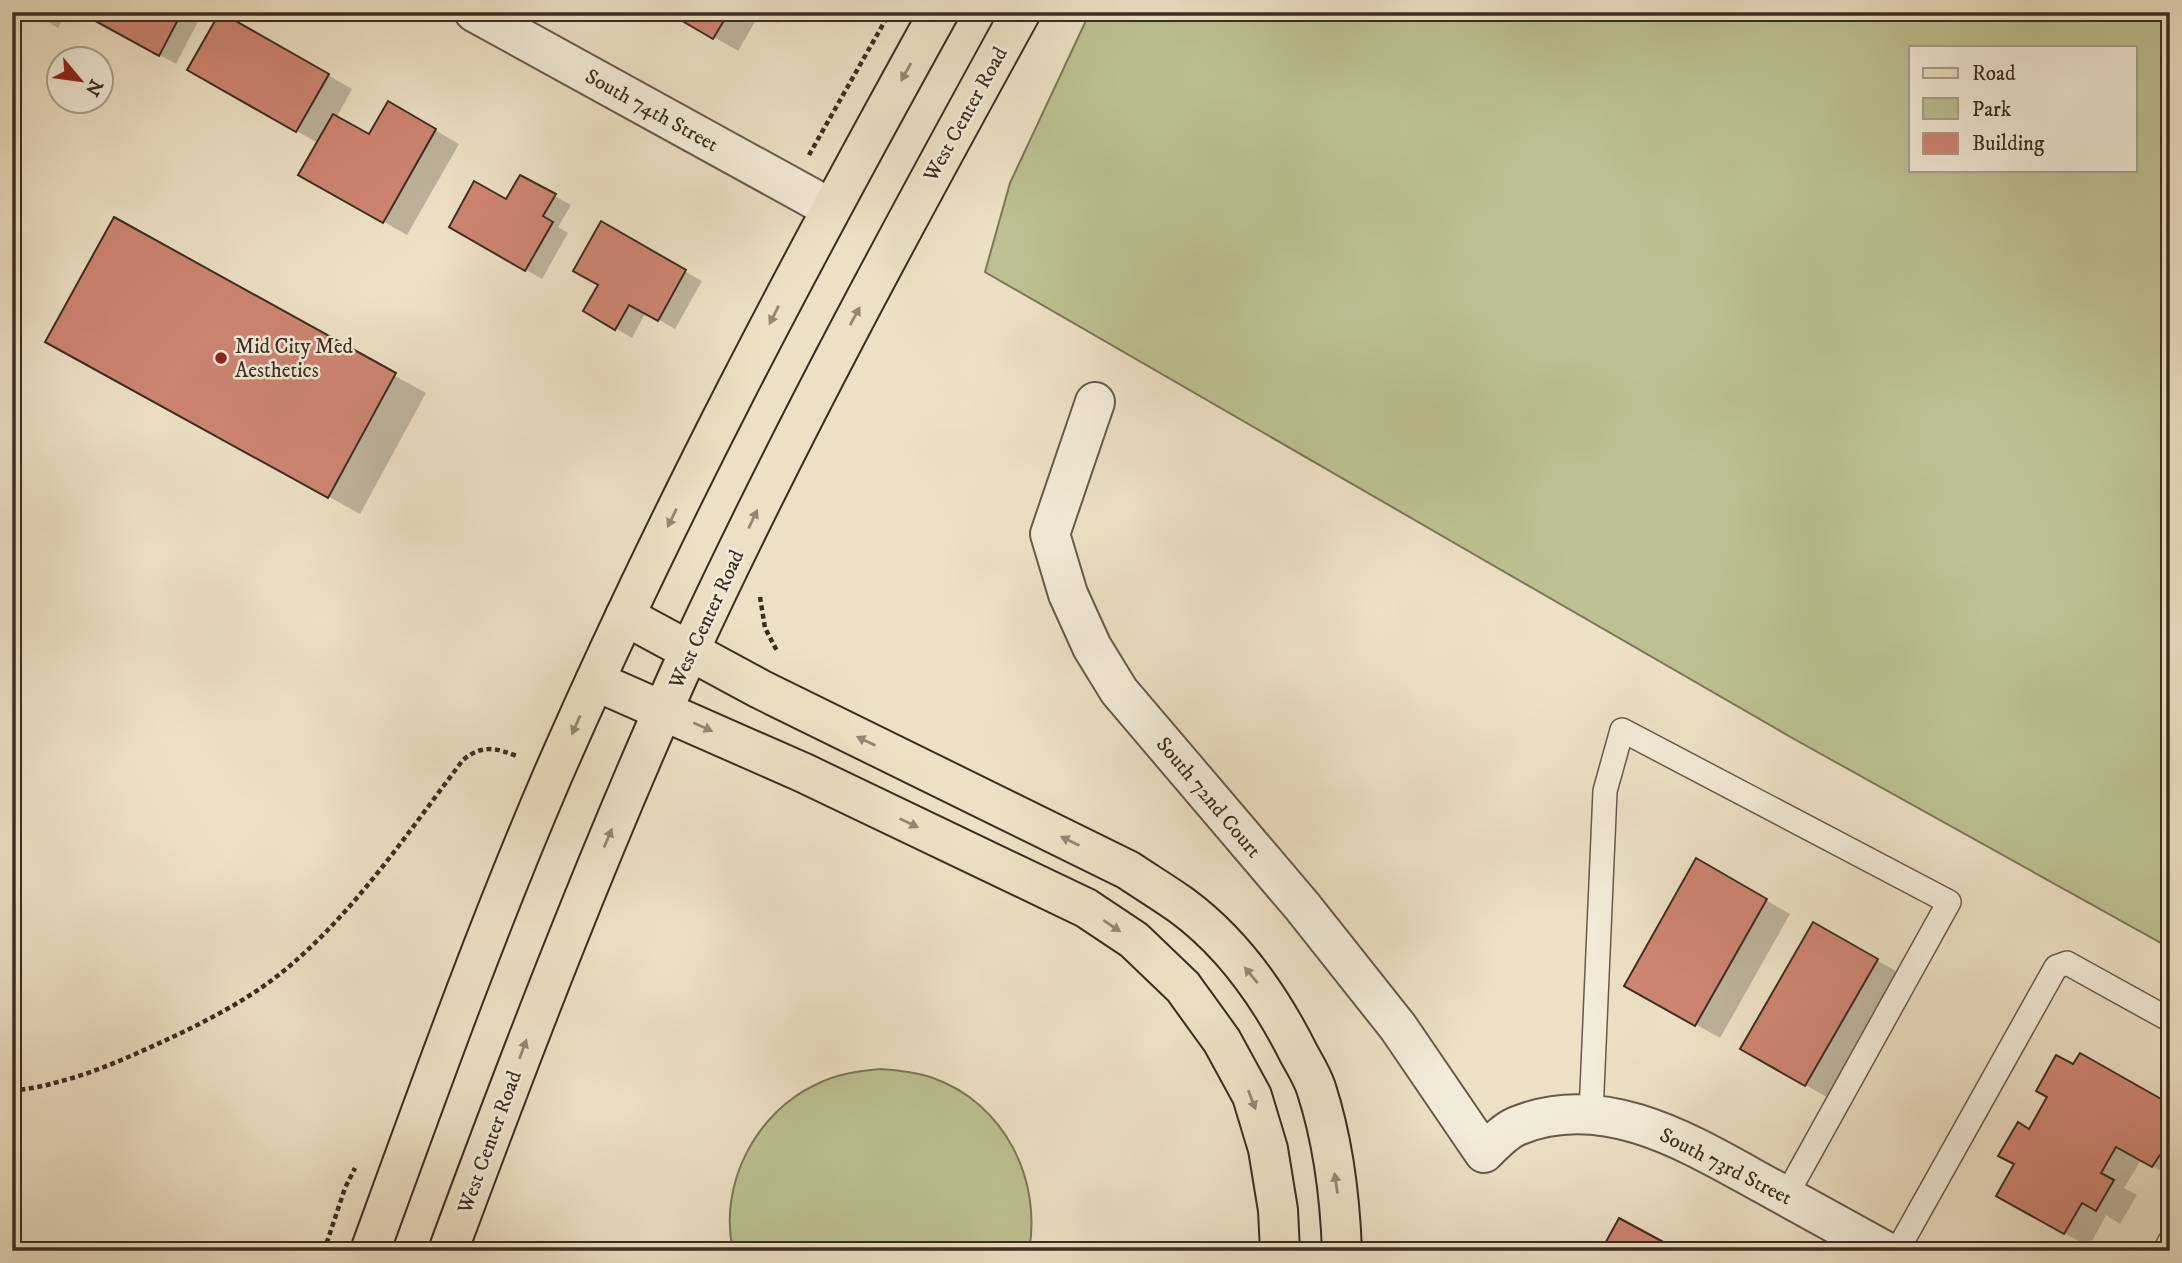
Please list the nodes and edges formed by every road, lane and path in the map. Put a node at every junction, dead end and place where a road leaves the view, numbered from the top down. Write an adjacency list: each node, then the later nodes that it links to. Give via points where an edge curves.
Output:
1 (474, 12): 4 (street, South 74th Street)
2 (939, 12): 5 (main road, one-way to 5)
3 (1021, 12): 8 (main road, West Center Road, one-way to 3, via 818,387)
4 (514, 22): 5 (street, South 74th Street)
5 (830, 208): 7 (main road, one-way to 7)
6 (1095, 402): 15 (street, South 72nd Court, via 1050,534 1068,594 1092,647 1119,691 1398,1027)
7 (625, 616): 8 (main road); 9 (main road)
8 (690, 652): 10 (main road, West Center Road); 21 (main road, one-way to 8, via 1330,1146 1315,1086 1257,982 1223,942 1182,906 1128,870)
9 (595, 681): 10 (main road); 18 (main road, one-way to 18, via 470,979)
10 (664, 710): 19 (main road, West Center Road, one-way to 10, via 538,1011); 20 (main road, one-way to 20, via 1086,908 1134,940 1183,987 1222,1041 1252,1097 1268,1149)
11 (523, 759): 13 (path, via 487,748 463,760 333,925 291,965 241,1002 107,1066)
12 (2170, 1020): 23 (lane, via 2067,963 2056,967)
13 (12, 1091)
14 (1591, 1114): 15 (street, South 73rd Street, via 1552,1115 1516,1127); 16 (street, South 73rd Street, via 1649,1126); 16 (lane, via 1605,791 1622,730 1949,902)
15 (1484, 1153)
16 (1786, 1196): 22 (street, South 73rd Street)
17 (2170, 1241): 24 (lane)
18 (370, 1251)
19 (448, 1251)
20 (1280, 1251)
21 (1342, 1251)
22 (1885, 1251)
23 (1897, 1251)
24 (2165, 1251)

